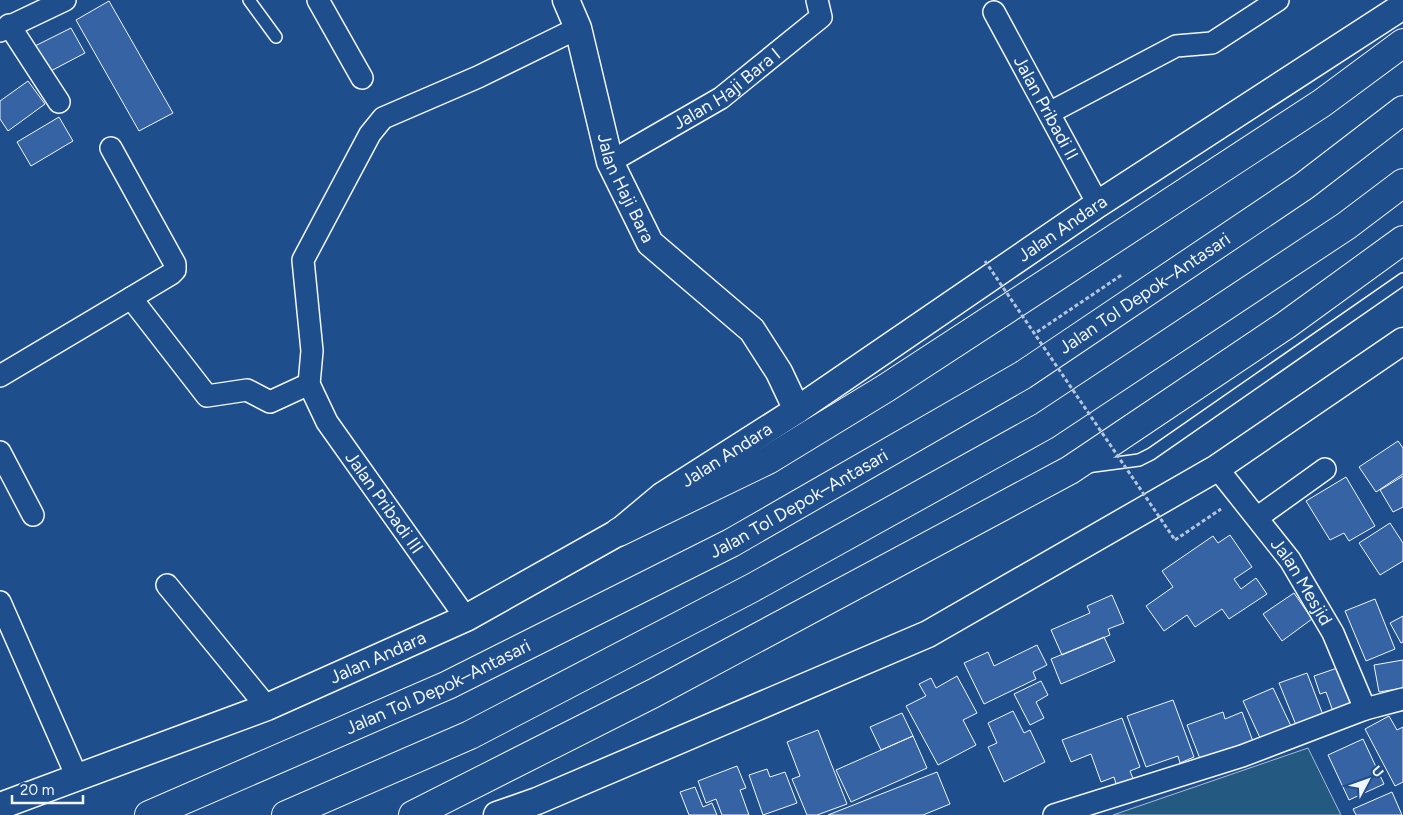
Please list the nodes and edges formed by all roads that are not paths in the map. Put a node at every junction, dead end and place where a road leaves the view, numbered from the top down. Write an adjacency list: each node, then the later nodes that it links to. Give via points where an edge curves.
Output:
1 (65, 0): 10 (street)
2 (249, 0): 12 (lane)
3 (318, 0): 14 (street)
4 (566, 0): 11 (street, Jalan Haji Bara)
5 (817, 0): 19 (street, Jalan Haji Bara I, via 822,16 721,98)
6 (1278, 0): 17 (street, via 1212,43 1176,46)
7 (1398, 0): 8 (street)
8 (1403, 7): 21 (street, Jalan Andara)
9 (994, 12): 17 (street, Jalan Pribadi II)
10 (5, 28): 15 (street)
11 (578, 28): 19 (street, Jalan Haji Bara); 27 (street, via 478,78 383,118 370,134 303,260 312,351)
12 (276, 37)
13 (1403, 43): 35 (highway, via 1322,103 886,388 768,460)
14 (362, 78)
15 (59, 102)
16 (1403, 110): 45 (highway, Jalan Tol Depok–Antasari, via 1304,186 1023,375 731,542 448,685)
17 (1049, 113): 21 (street, Jalan Pribadi II)
18 (111, 148): 24 (street, via 175,264 171,274)
19 (610, 162): 28 (street, Jalan Haji Bara, via 650,242 752,330 779,372)
20 (1403, 183): 46 (highway, via 1346,226 1044,426 752,588 470,736)
21 (1098, 204): 28 (street, Jalan Andara)
22 (1403, 240): 32 (highway, via 1286,325)
23 (1403, 279): 32 (lane, via 1139,460)
24 (131, 298): 26 (street); 27 (street, via 207,396 247,390 270,402)
25 (1403, 341): 30 (street)
26 (0, 376)
27 (309, 384): 38 (street, Jalan Pribadi III, via 327,422)
28 (797, 410): 35 (street, Jalan Andara, via 662,496)
29 (0, 452): 33 (street)
30 (1217, 468): 34 (street, Jalan Mesjid); 44 (street, via 928,634)
31 (1325, 469): 34 (street)
32 (1070, 470): 47 (highway, via 654,693)
33 (33, 515)
34 (1258, 517): 41 (street, Jalan Mesjid, via 1290,560 1333,633)
35 (619, 532): 38 (street, Jalan Andara)
36 (167, 585): 40 (street)
37 (0, 602): 42 (street)
38 (466, 618): 40 (street, Jalan Andara)
39 (1403, 699): 41 (street)
40 (267, 708): 42 (street, Jalan Andara)
41 (1365, 709): 49 (street, via 1242,756)
42 (77, 777): 43 (street, Jalan Andara)
43 (0, 806)
44 (539, 808): 48 (street)
45 (149, 815)
46 (286, 815)
47 (413, 815)
48 (497, 815)
49 (1054, 815)

